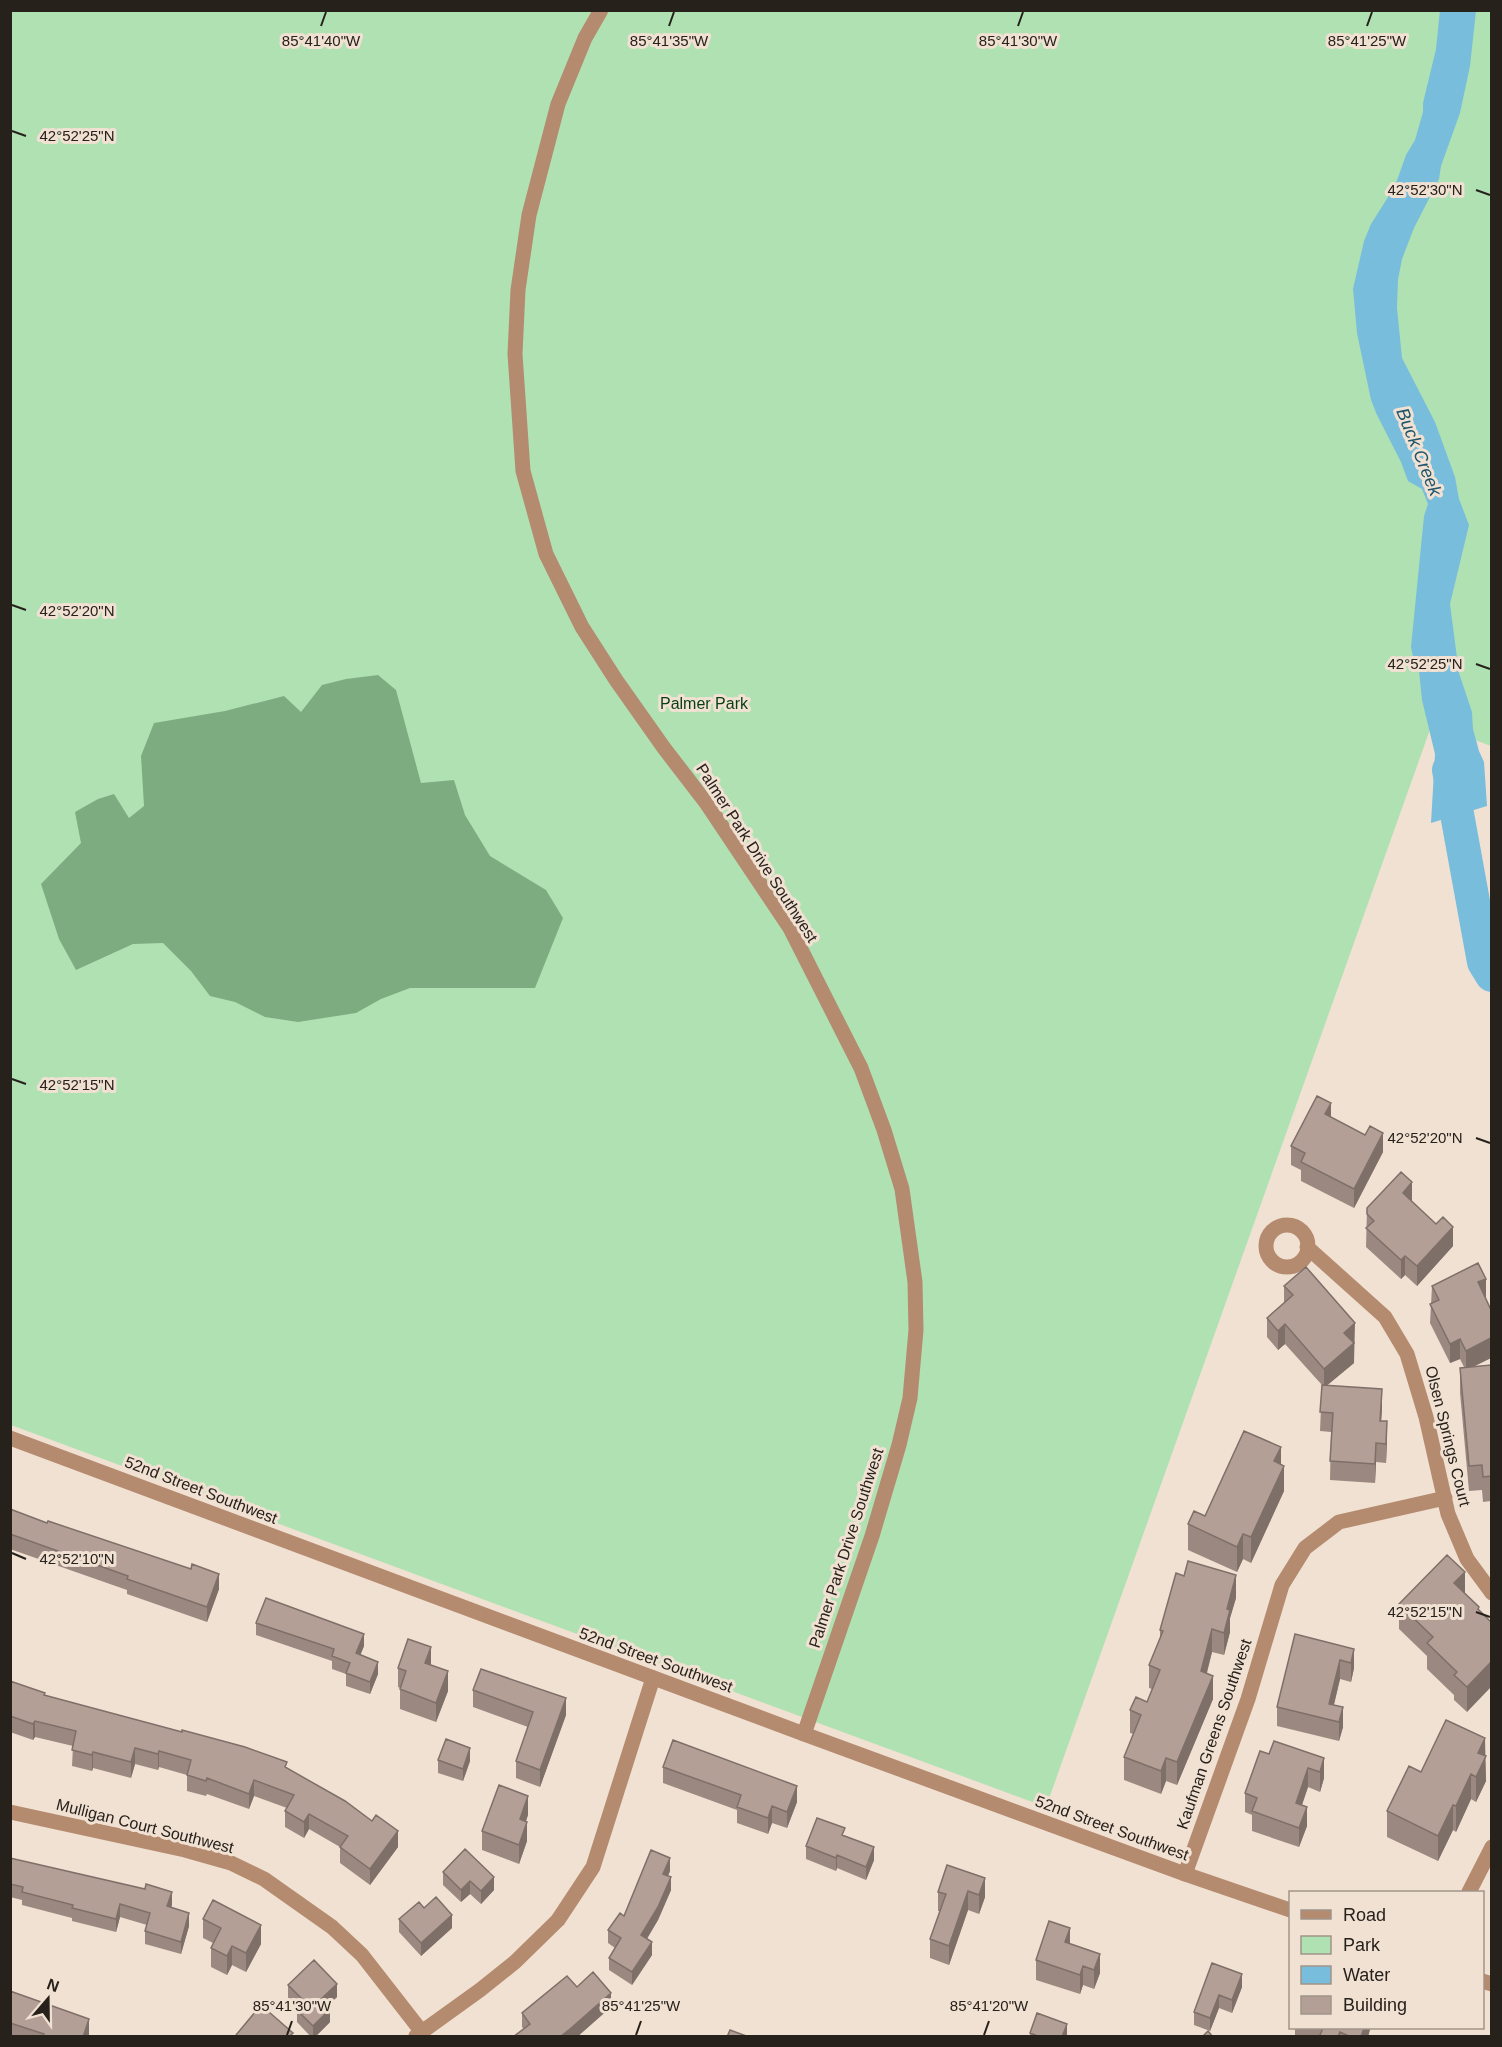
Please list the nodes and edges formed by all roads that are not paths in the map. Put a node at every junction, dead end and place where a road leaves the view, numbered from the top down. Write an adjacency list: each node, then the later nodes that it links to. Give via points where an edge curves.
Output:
1 (600, 10): 7 (street, Palmer Park Drive Southwest, via 558,104 529,215 518,290 515,354 523,471 546,554 582,627 789,928 861,1068 902,1189 915,1282 916,1330 910,1398 899,1445 873,1536)
2 (1307, 1247): 4 (street, Olsen Springs Court, via 1385,1317 1407,1354)
3 (10, 1438): 6 (street, 52nd Street Southwest)
4 (1444, 1498): 5 (street, Olsen Springs Court, via 1467,1559); 10 (street, Kaufman Greens Southwest, via 1339,1522 1305,1548 1282,1585 1248,1699)
5 (1491, 1593)
6 (653, 1678): 7 (street, 52nd Street Southwest); 13 (street, via 593,1867 558,1920 515,1962)
7 (804, 1734): 10 (street, 52nd Street Southwest)
8 (10, 1812): 13 (street, Mulligan Court Southwest, via 184,1850 231,1863 264,1879 363,1954)
9 (1491, 1847): 11 (street)
10 (1185, 1874): 12 (street, 52nd Street Southwest)
11 (1470, 1891)
12 (1289, 1910)
13 (419, 2034)

